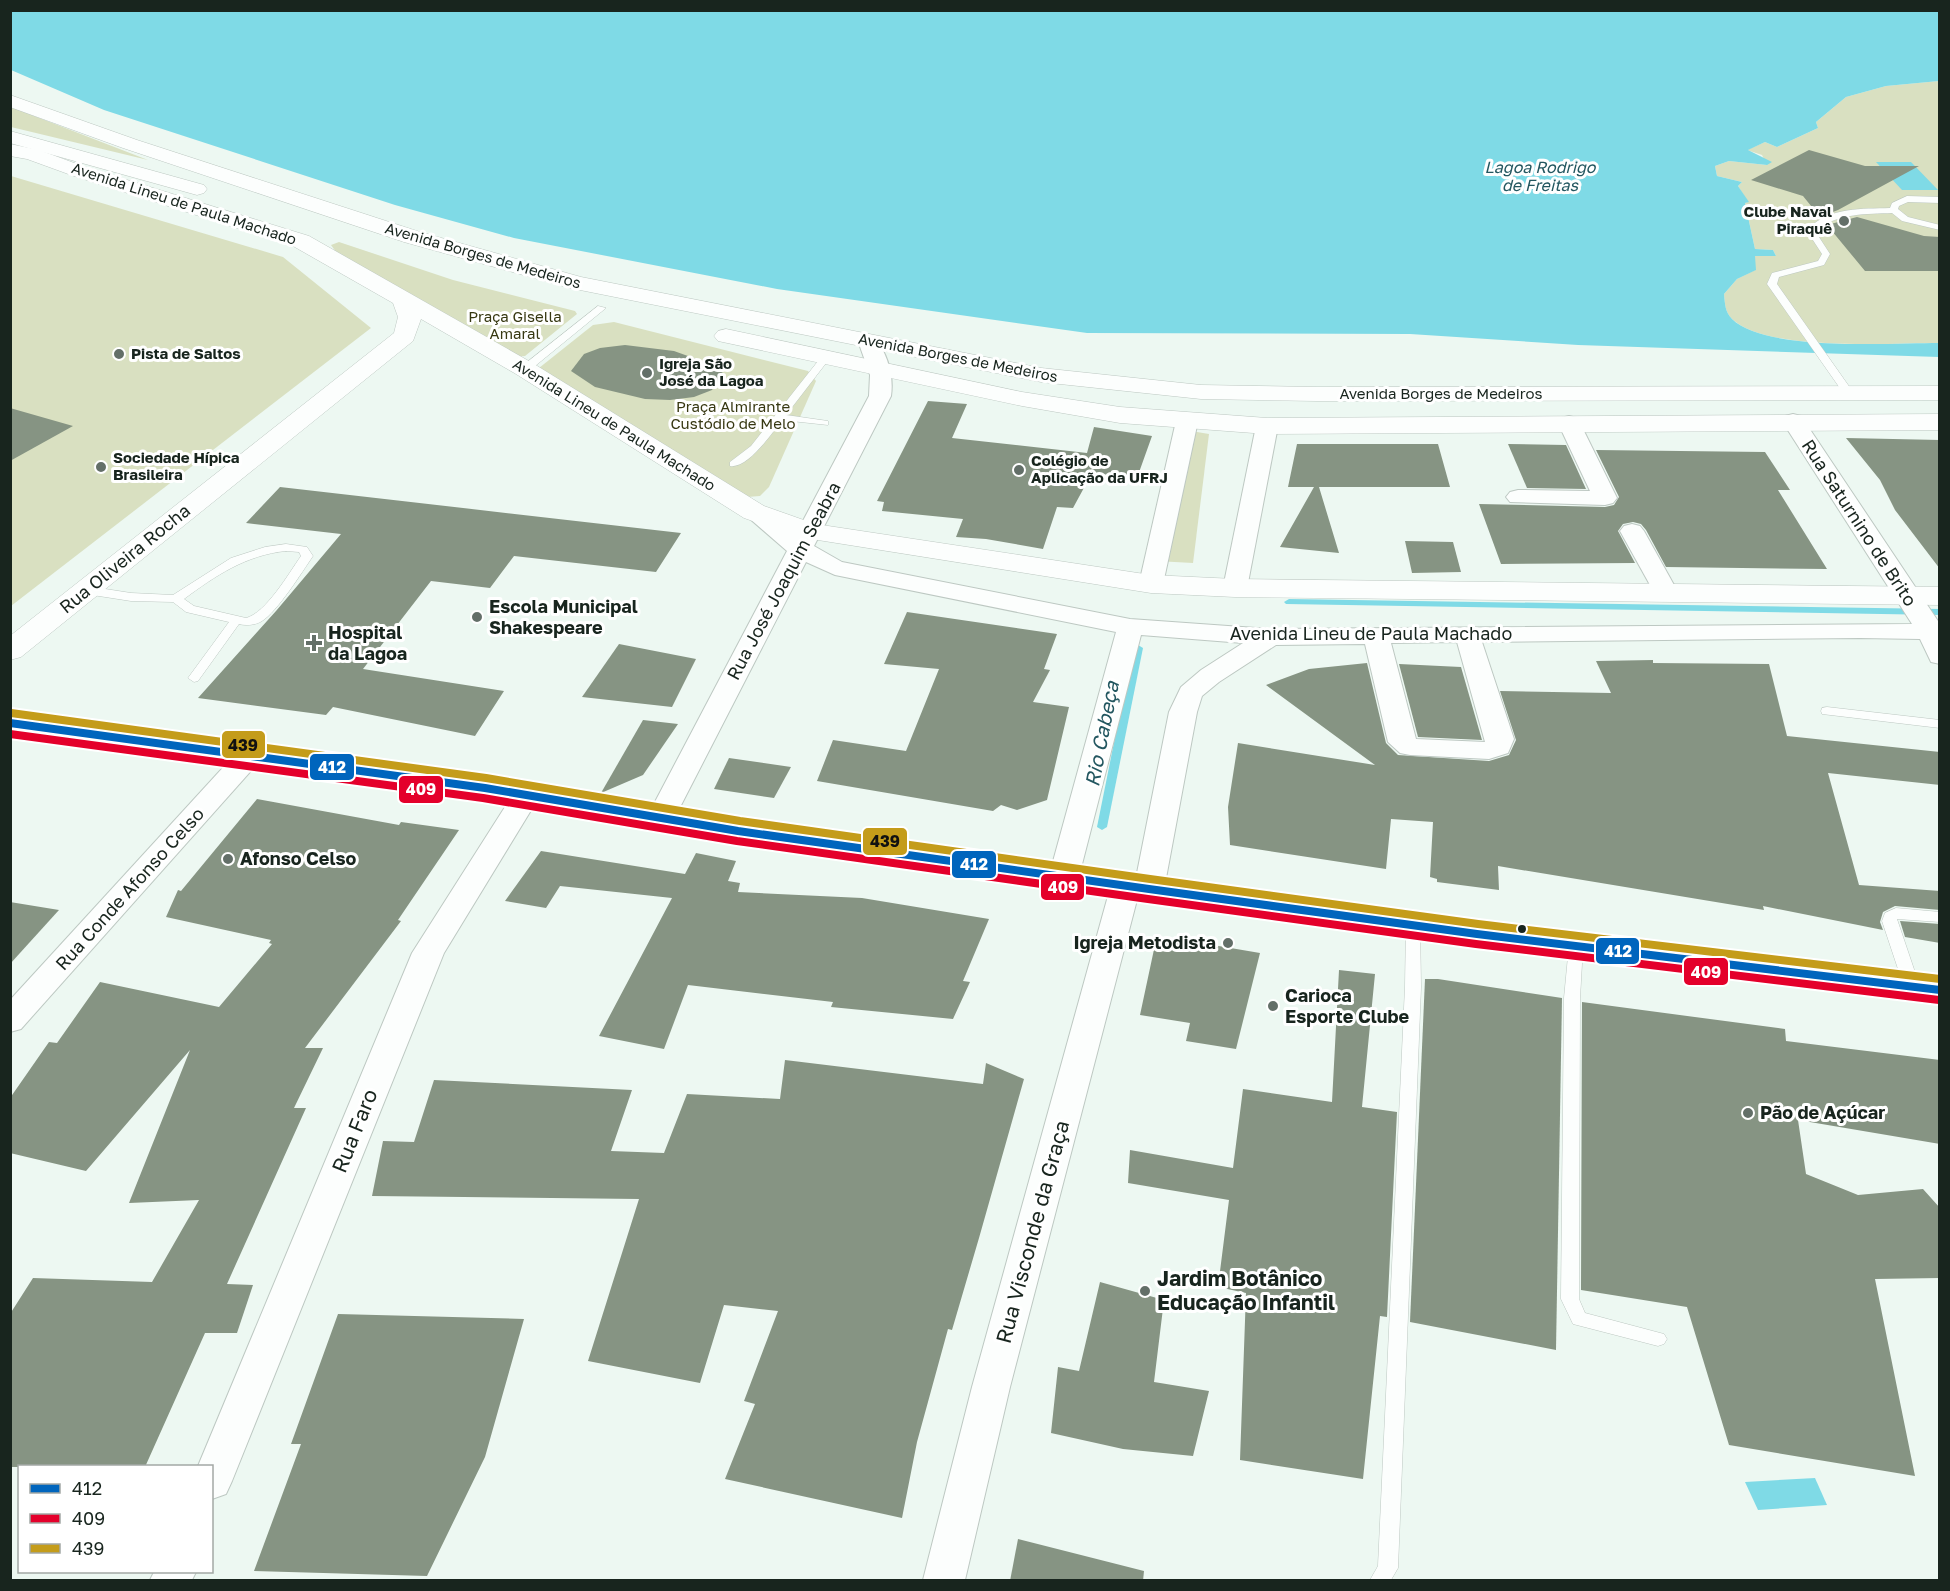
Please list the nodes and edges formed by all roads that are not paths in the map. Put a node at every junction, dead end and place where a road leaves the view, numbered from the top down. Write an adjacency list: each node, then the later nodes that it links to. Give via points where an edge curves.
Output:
1 (10, 100): 16 (main road, Avenida Borges de Medeiros, via 130,144 423,240 578,283)
2 (10, 137): 4 (main road, Avenida Borges de Medeiros)
3 (10, 144): 4 (main road)
4 (39, 144): 12 (main road, Avenida Borges de Medeiros)
5 (10, 150): 7 (main road, Avenida Lineu de Paula Machado)
6 (10, 160): 7 (main road)
7 (78, 171): 11 (main road, Avenida Lineu de Paula Machado, via 302,241)
8 (1940, 200): 9 (lane, via 1907,199 1894,206)
9 (1894, 210): 10 (lane, via 1905,219); 21 (lane, via 1821,221 1813,234 1826,254 1825,260 1775,275 1773,279 1772,284)
10 (1940, 228)
11 (402, 299): 15 (main road, via 411,314); 17 (main road, Avenida Lineu de Paula Machado)
12 (601, 308): 13 (main road, Avenida Borges de Medeiros); 19 (lane)
13 (646, 318)
14 (702, 330): 18 (main road, Avenida Borges de Medeiros)
15 (405, 336): 17 (main road); 38 (main road, Rua Oliveira Rocha)
16 (868, 342): 20 (street, Rua José Joaquim Seabra); 23 (main road, Avenida Borges de Medeiros, via 1041,375 1112,384 1201,392)
17 (482, 345): 19 (main road, Avenida Lineu de Paula Machado)
18 (825, 358): 20 (main road, Avenida Borges de Medeiros); 25 (lane)
19 (525, 369): 35 (main road, Avenida Lineu de Paula Machado)
20 (880, 370): 26 (main road, Avenida Borges de Medeiros, via 1022,399); 35 (street, Rua José Joaquim Seabra, via 880,396)
21 (1843, 386): 22 (main road, Avenida Borges de Medeiros); 23 (main road, Avenida Borges de Medeiros)
22 (1940, 393)
23 (1343, 394): 26 (main road, via 1294,406 1197,412)
24 (1940, 404): 27 (main road, via 1816,406 1798,411)
25 (781, 417): 29 (lane); 32 (lane, via 755,448)
26 (1187, 421): 31 (main road, Avenida Borges de Medeiros); 36 (street)
27 (1792, 421): 28 (main road, Avenida Borges de Medeiros); 30 (main road, Avenida Borges de Medeiros); 41 (street, Rua Saturnino de Brito)
28 (1940, 422)
29 (824, 423)
30 (1569, 423): 31 (main road, Avenida Borges de Medeiros); 33 (street, via 1605,498)
31 (1267, 426): 37 (street)
32 (734, 464)
33 (1518, 497)
34 (1632, 531): 39 (street)
35 (804, 540): 36 (main road, Avenida Lineu de Paula Machado); 44 (street, Avenida Lineu de Paula Machado, via 836,568); 57 (street, Rua José Joaquim Seabra)
36 (1151, 584): 37 (main road, Avenida Lineu de Paula Machado)
37 (1235, 588): 39 (main road, Avenida Lineu de Paula Machado)
38 (86, 590): 42 (lane); 49 (main road, Rua Oliveira Rocha)
39 (1667, 594): 41 (main road, Avenida Lineu de Paula Machado)
40 (1940, 596): 41 (main road, Avenida Lineu de Paula Machado)
41 (1908, 598): 45 (street, Rua Saturnino de Brito)
42 (176, 599): 43 (lane, via 190,609); 43 (lane, via 215,571 259,552 290,546 303,549 307,556 304,561 258,619)
43 (235, 621): 51 (lane)
44 (1130, 627): 48 (street, Avenida Lineu de Paula Machado); 58 (street)
45 (1932, 631): 46 (street, Avenida Lineu de Paula Machado); 50 (street, Rua Saturnino de Brito)
46 (1467, 634): 47 (street, Avenida Lineu de Paula Machado); 47 (street, via 1500,739 1498,747 1489,751 1410,747 1401,742)
47 (1376, 635): 48 (street, Avenida Lineu de Paula Machado)
48 (1270, 637): 59 (street, Rua Visconde da Graça, via 1190,693)
49 (10, 651)
50 (1940, 656)
51 (194, 678)
52 (1827, 711): 54 (lane)
53 (10, 723): 55 (main road)
54 (1940, 724)
55 (249, 756): 56 (main road); 64 (street, Rua Conde Afonso Celso)
56 (527, 794): 57 (main road); 66 (street, Rua Faro, via 428,953)
57 (661, 817): 58 (main road)
58 (1064, 876): 59 (main road)
59 (1138, 887): 61 (main road); 67 (street, Rua Visconde da Graça, via 991,1387)
60 (1940, 917): 63 (lane, via 1896,913 1888,921)
61 (1413, 925): 62 (main road); 68 (lane, via 1388,1569)
62 (1576, 946): 63 (main road); 65 (lane, via 1572,998 1570,1299 1579,1319)
63 (1926, 988)
64 (10, 1021)
65 (1658, 1339)
66 (213, 1479)
67 (944, 1581)
68 (1380, 1581)

